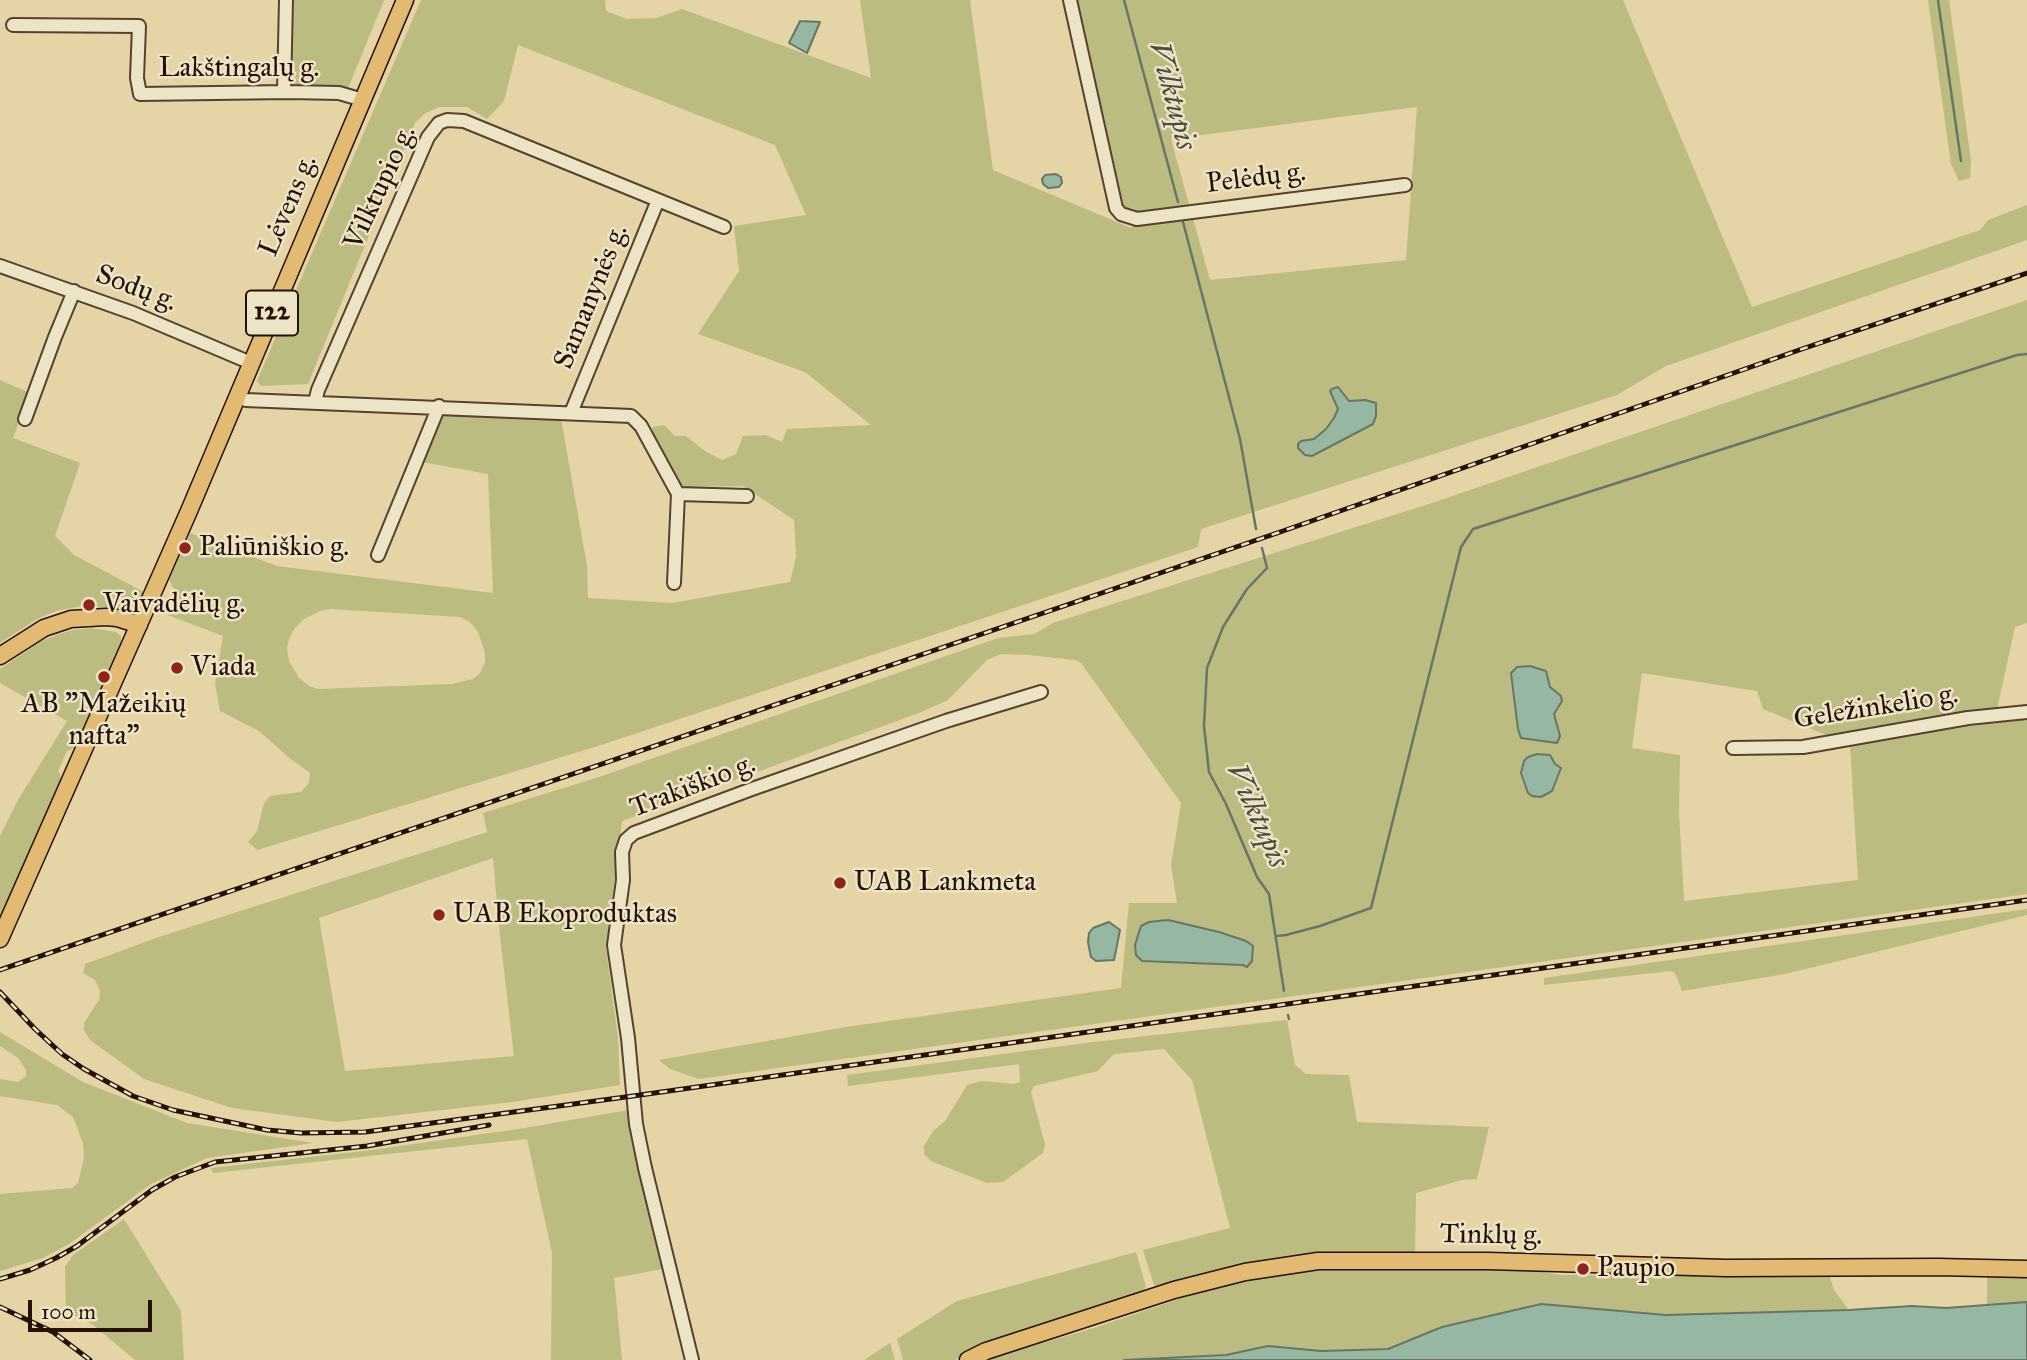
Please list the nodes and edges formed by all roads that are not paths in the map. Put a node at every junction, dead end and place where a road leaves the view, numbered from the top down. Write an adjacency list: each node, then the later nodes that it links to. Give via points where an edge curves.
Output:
1 (286, 0): 5 (street)
2 (405, 0): 6 (main road, Lėvens g. / 122)
3 (1070, 0): 7 (street, Pelėdų g., via 1121,214 1137,219)
4 (13, 25): 5 (street, Lakštingalų g., via 139,26 140,94)
5 (284, 92): 6 (street, Lakštingalų g., via 339,93)
6 (363, 100): 12 (main road, Lėvens g. / 122)
7 (1405, 185)
8 (658, 200): 9 (street, Vilktupio g.); 14 (street, Vilktupio g., via 464,121 439,123 428,137); 16 (street, Samanynės g.)
9 (724, 227)
10 (0, 266): 11 (street, Sodų g.)
11 (74, 291): 12 (street, Sodų g.); 17 (street)
12 (251, 363): 13 (main road, Lėvens g. / 122)
13 (237, 397): 14 (street); 22 (main road, Lėvens g. / 122)
14 (316, 402): 15 (street)
15 (439, 407): 16 (street); 20 (street)
16 (571, 413): 18 (street, via 631,416)
17 (25, 419)
18 (678, 494): 19 (street); 21 (street)
19 (747, 496)
20 (378, 555)
21 (674, 583)
22 (139, 625): 23 (main road, via 106,617 57,622); 27 (main road, Lėvens g.)
23 (0, 656)
24 (1041, 692): 29 (street, Trakiškio g., via 752,789 635,833 626,841 614,945 633,1105)
25 (2027, 712): 26 (street, Geležinkelio g., via 1803,747)
26 (1733, 748)
27 (0, 939)
28 (2027, 1269): 30 (main road, Tinklų g., via 1318,1261 1245,1272 1174,1290)
29 (692, 1360)
30 (968, 1360)

